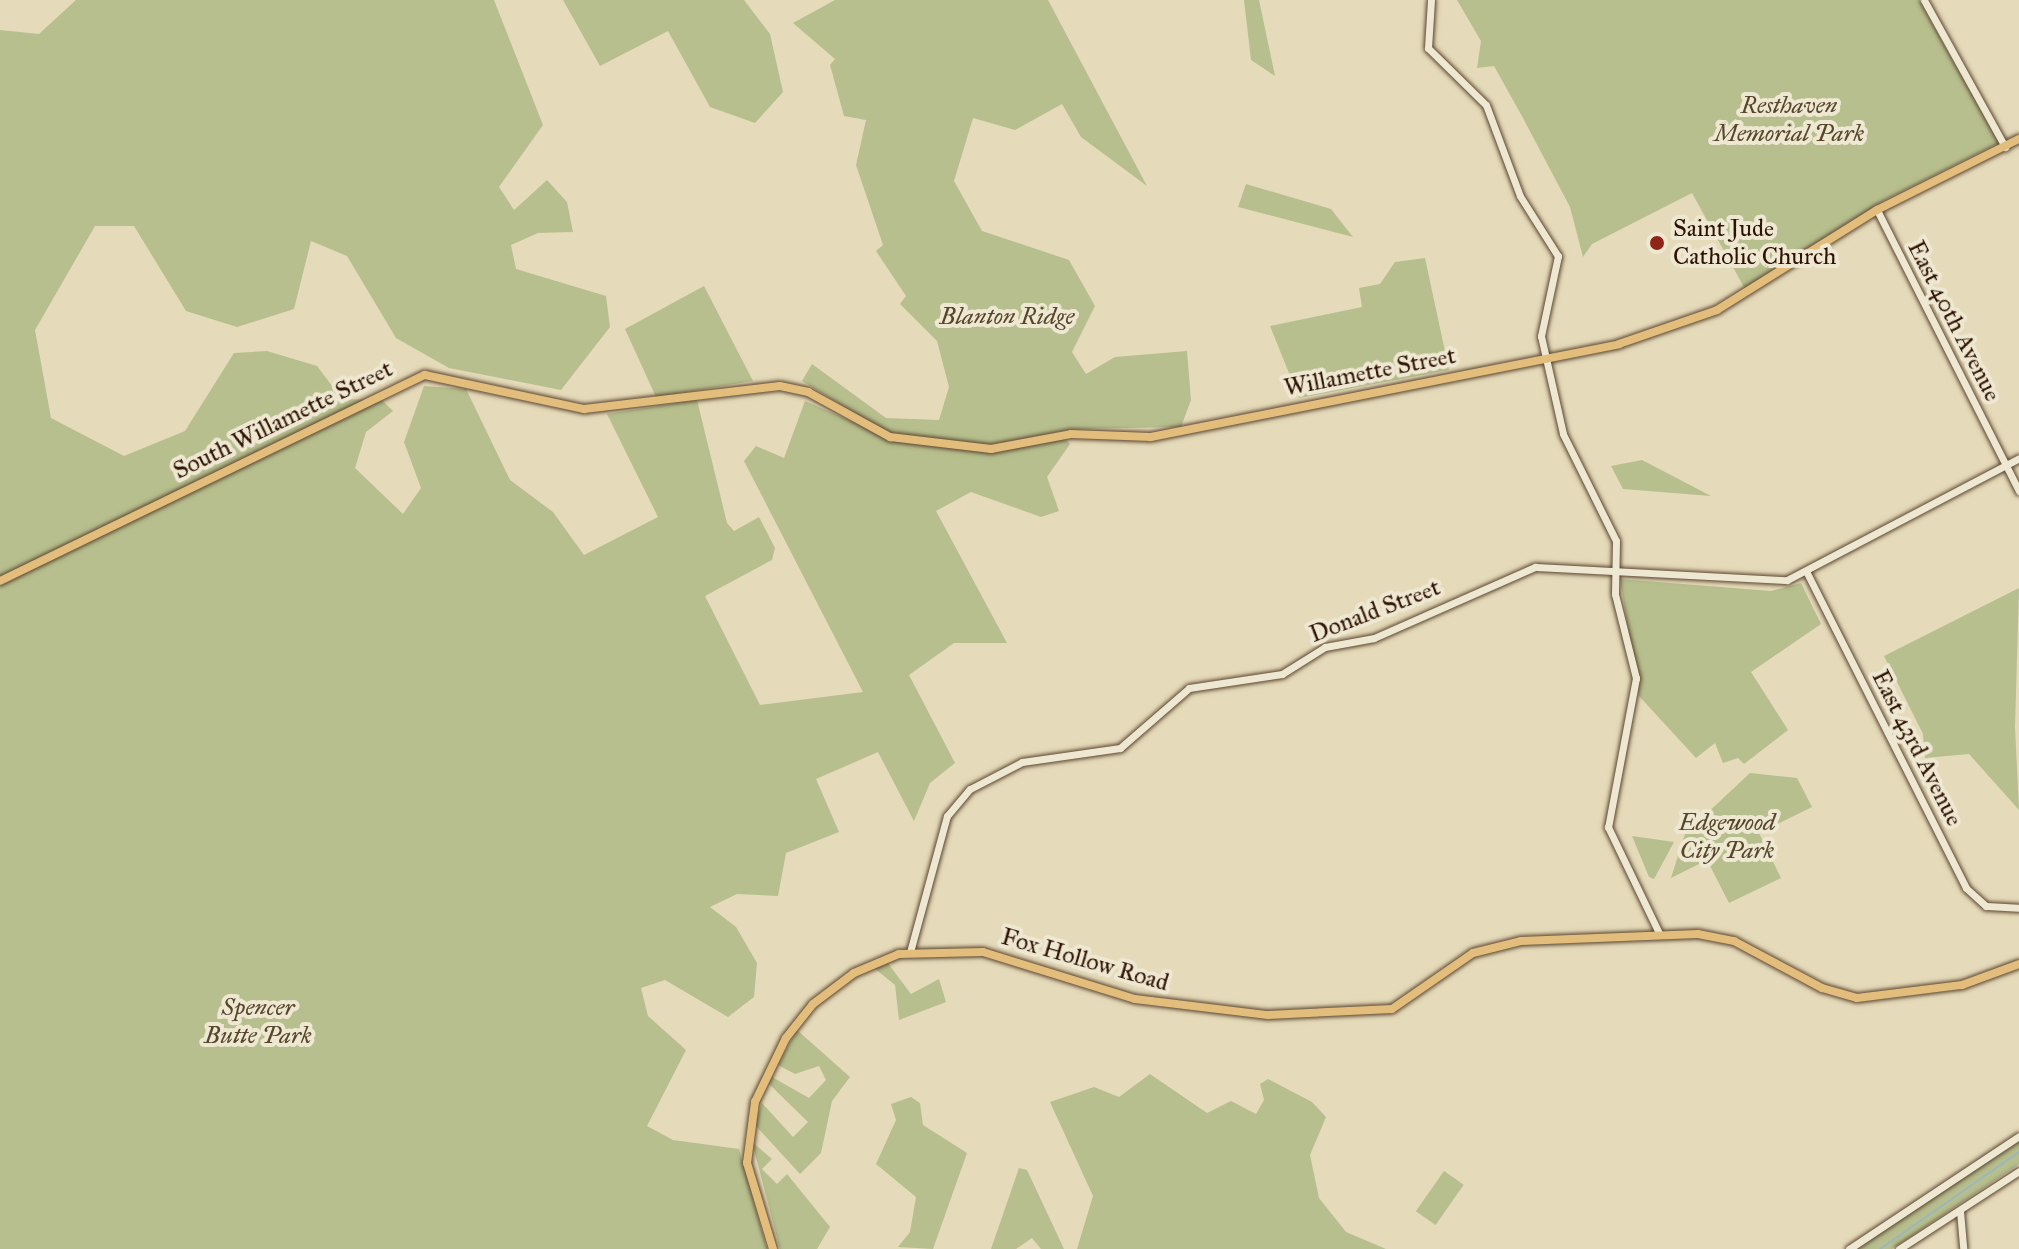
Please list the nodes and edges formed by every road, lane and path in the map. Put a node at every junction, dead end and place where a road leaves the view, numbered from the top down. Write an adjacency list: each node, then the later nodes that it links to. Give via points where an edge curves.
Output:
1 (1431, 0): 6 (street, via 1428,48 1486,105 1520,196 1557,253 1541,323)
2 (1924, 0): 4 (street)
3 (2019, 139): 4 (main road, Willamette Street)
4 (2005, 147): 5 (main road, Willamette Street)
5 (1877, 210): 6 (main road, Willamette Street, via 1717,310 1634,341); 9 (street, East 40th Avenue)
6 (1546, 359): 7 (main road, Willamette Street, via 1151,437 1071,434 991,449 890,437 788,387); 12 (street, via 1563,434 1616,541)
7 (694, 396): 13 (main road, South Willamette Street, via 584,409 425,375)
8 (2019, 458): 9 (street, Donald Street)
9 (2006, 465): 10 (street, East 40th Avenue); 11 (street, Donald Street)
10 (2019, 491)
11 (1806, 571): 12 (street, Donald Street, via 1759,583); 14 (street, East 43rd Avenue, via 1966,888 1986,906)
12 (1616, 572): 15 (street, via 1636,688 1608,827); 16 (street, Donald Street, via 1528,569 1374,638 1325,647 1282,674 1189,688 1120,748 1029,759 978,784 947,816)
13 (0, 581)
14 (2019, 908)
15 (1659, 933): 16 (main road, Fox Hollow Road, via 1500,944 1473,953 1405,1003 1352,1015 1184,1008 992,953); 17 (main road, Fox Hollow Road, via 1734,941 1822,988 1857,998 1962,985)
16 (910, 952): 21 (main road, Fox Hollow Road, via 869,965 821,996 786,1038 766,1079 748,1128 747,1163)
17 (2019, 964)
18 (2019, 1136): 22 (street)
19 (2019, 1171): 20 (street)
20 (1960, 1211): 23 (street); 24 (street)
21 (773, 1249)
22 (1849, 1249)
23 (1899, 1249)
24 (1963, 1249)

